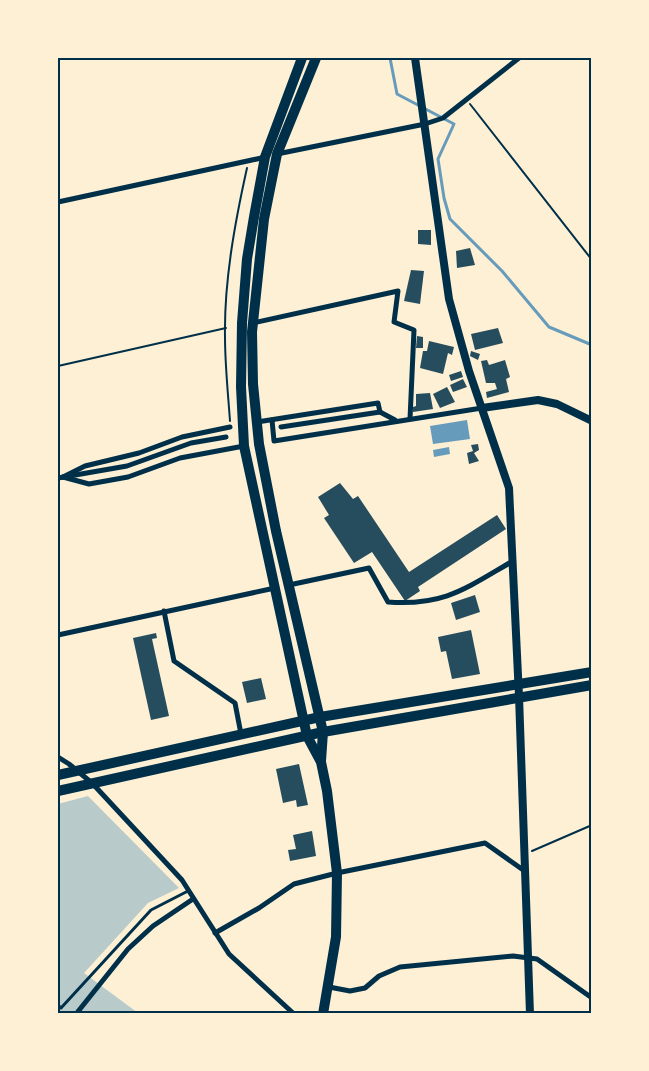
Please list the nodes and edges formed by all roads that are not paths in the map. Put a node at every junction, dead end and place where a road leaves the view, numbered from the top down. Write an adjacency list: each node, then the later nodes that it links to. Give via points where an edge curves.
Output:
1 (302, 58): 7 (main road)
2 (316, 58): 6 (main road)
3 (415, 58): 5 (street)
4 (519, 58): 5 (street, via 443,118)
5 (425, 124): 6 (street); 10 (street, via 449,299)
6 (277, 154): 7 (street); 9 (main road, via 264,220)
7 (265, 157): 8 (street); 20 (main road, via 246,259 241,388)
8 (58, 202)
9 (253, 323): 12 (street, via 398,291 394,322 414,330); 16 (main road, via 252,384)
10 (482, 408): 12 (street); 15 (street, via 538,400 557,404); 22 (street, via 508,488)
11 (380, 412): 13 (street, via 378,403); 14 (street); 18 (street)
12 (410, 419): 14 (street)
13 (272, 420): 14 (street, via 274,441); 16 (street)
14 (396, 421)
15 (592, 421)
16 (257, 422): 23 (main road)
17 (230, 427): 21 (street, via 182,437 138,453 85,466)
18 (282, 427)
19 (226, 437): 21 (street, via 191,443 128,466)
20 (244, 446): 21 (street, via 180,458 128,477 89,484); 24 (main road)
21 (60, 478)
22 (513, 560): 23 (street, via 452,596 439,600 388,602 369,568); 28 (street)
23 (289, 585): 31 (main road)
24 (275, 588): 25 (street); 32 (main road)
25 (164, 611): 26 (street); 34 (street, via 174,661 234,703)
26 (58, 634)
27 (592, 672): 28 (main road)
28 (519, 684): 30 (street); 31 (main road)
29 (592, 685): 30 (main road)
30 (519, 696): 33 (main road); 43 (street)
31 (320, 717): 32 (main road); 33 (main road)
32 (305, 720): 34 (main road); 35 (main road)
33 (323, 732): 35 (main road); 37 (main road)
34 (241, 734): 38 (main road)
35 (307, 736): 37 (main road); 40 (main road)
36 (58, 757): 38 (street)
37 (321, 762): 42 (main road)
38 (78, 770): 39 (main road); 40 (street)
39 (58, 775)
40 (92, 783): 41 (main road); 44 (street)
41 (58, 791)
42 (337, 872): 43 (street, via 485,842); 46 (street, via 294,884); 48 (main road, via 336,936)
43 (526, 872): 47 (street)
44 (189, 891): 45 (street); 50 (lane, via 151,910 61,1008)
45 (193, 899): 46 (street); 51 (street, via 153,926 128,949)
46 (215, 933): 52 (street, via 229,954)
47 (528, 958): 48 (street, via 513,956 400,967 379,976 365,988 350,991); 49 (street, via 537,959); 54 (street)
48 (329, 987): 53 (main road)
49 (592, 998)
50 (58, 1005)
51 (76, 1014)
52 (294, 1014)
53 (323, 1014)
54 (530, 1014)

